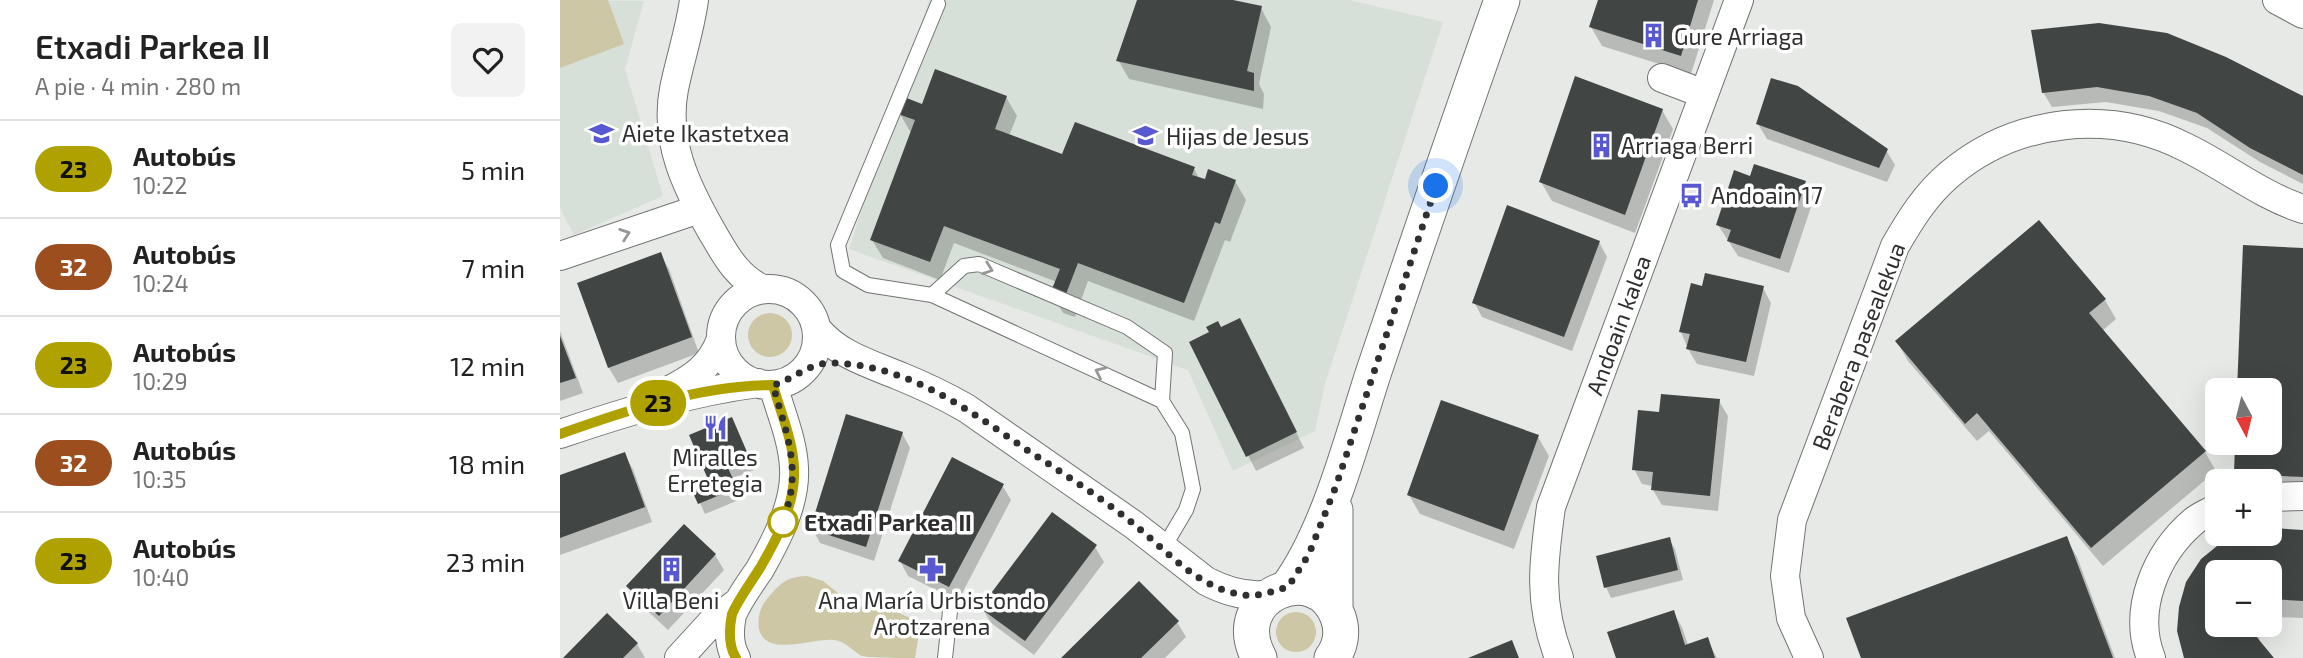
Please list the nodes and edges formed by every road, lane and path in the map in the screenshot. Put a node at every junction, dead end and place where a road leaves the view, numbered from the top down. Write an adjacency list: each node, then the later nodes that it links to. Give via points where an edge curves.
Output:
1 (694, 0): 9 (street, via 671,114 681,171)
2 (1502, 0): 24 (street)
3 (1739, 0): 8 (street, Andoain kalea)
4 (2277, 0): 6 (street)
5 (938, 4): 14 (lane, via 838,245 843,271 868,285)
6 (2303, 14)
7 (1662, 78): 8 (street)
8 (1704, 94): 39 (street, Andoain kalea, via 1551,507 1543,568 1551,638)
9 (699, 209): 11 (street, one-way to 9); 12 (street)
10 (2303, 209): 40 (street, Berabera pasealekua, via 2185,147 2135,128 2108,124 2081,123 2029,132 1991,147 1949,175 1922,204 1895,246 1792,520 1785,576 1791,618)
11 (560, 256)
12 (731, 263): 13 (street); 15 (street)
13 (764, 289): 15 (street); 16 (street, via 798,298)
14 (932, 295): 21 (lane, one-way to 14); 21 (lane, one-way to 21, via 964,266 979,264 1127,327 1165,353)
15 (736, 302): 17 (street, via 724,318)
16 (817, 329): 18 (street, via 816,349); 19 (street, via 835,347)
17 (721, 339): 20 (street, via 728,363 746,379); 22 (street, via 708,366)
18 (807, 367): 19 (street, via 828,363); 20 (street, via 797,376)
19 (882, 369): 28 (street, via 966,408)
20 (765, 384): 22 (street, via 720,389); 31 (street, via 790,446 792,489 775,539)
21 (1162, 401): 28 (lane, via 1182,433 1193,489)
22 (626, 411): 23 (street)
23 (560, 434)
24 (1336, 486): 30 (street, via 1309,554); 33 (street)
25 (2303, 496): 26 (street)
26 (2282, 497)
27 (2205, 515): 41 (street, via 2174,542 2158,565 2145,617)
28 (1163, 548): 29 (street)
29 (1194, 574): 30 (street, via 1219,588 1248,596); 34 (street)
30 (1280, 591): 33 (street, via 1302,587 1315,591); 34 (street, via 1258,608)
31 (738, 602): 36 (street); 37 (street, via 730,628)
32 (951, 602): 38 (lane)
33 (1335, 609): 35 (street, via 1341,632)
34 (1255, 647)
35 (1335, 656)
36 (679, 658)
37 (736, 658)
38 (945, 658)
39 (1559, 658)
40 (1809, 658)
41 (2151, 658)

